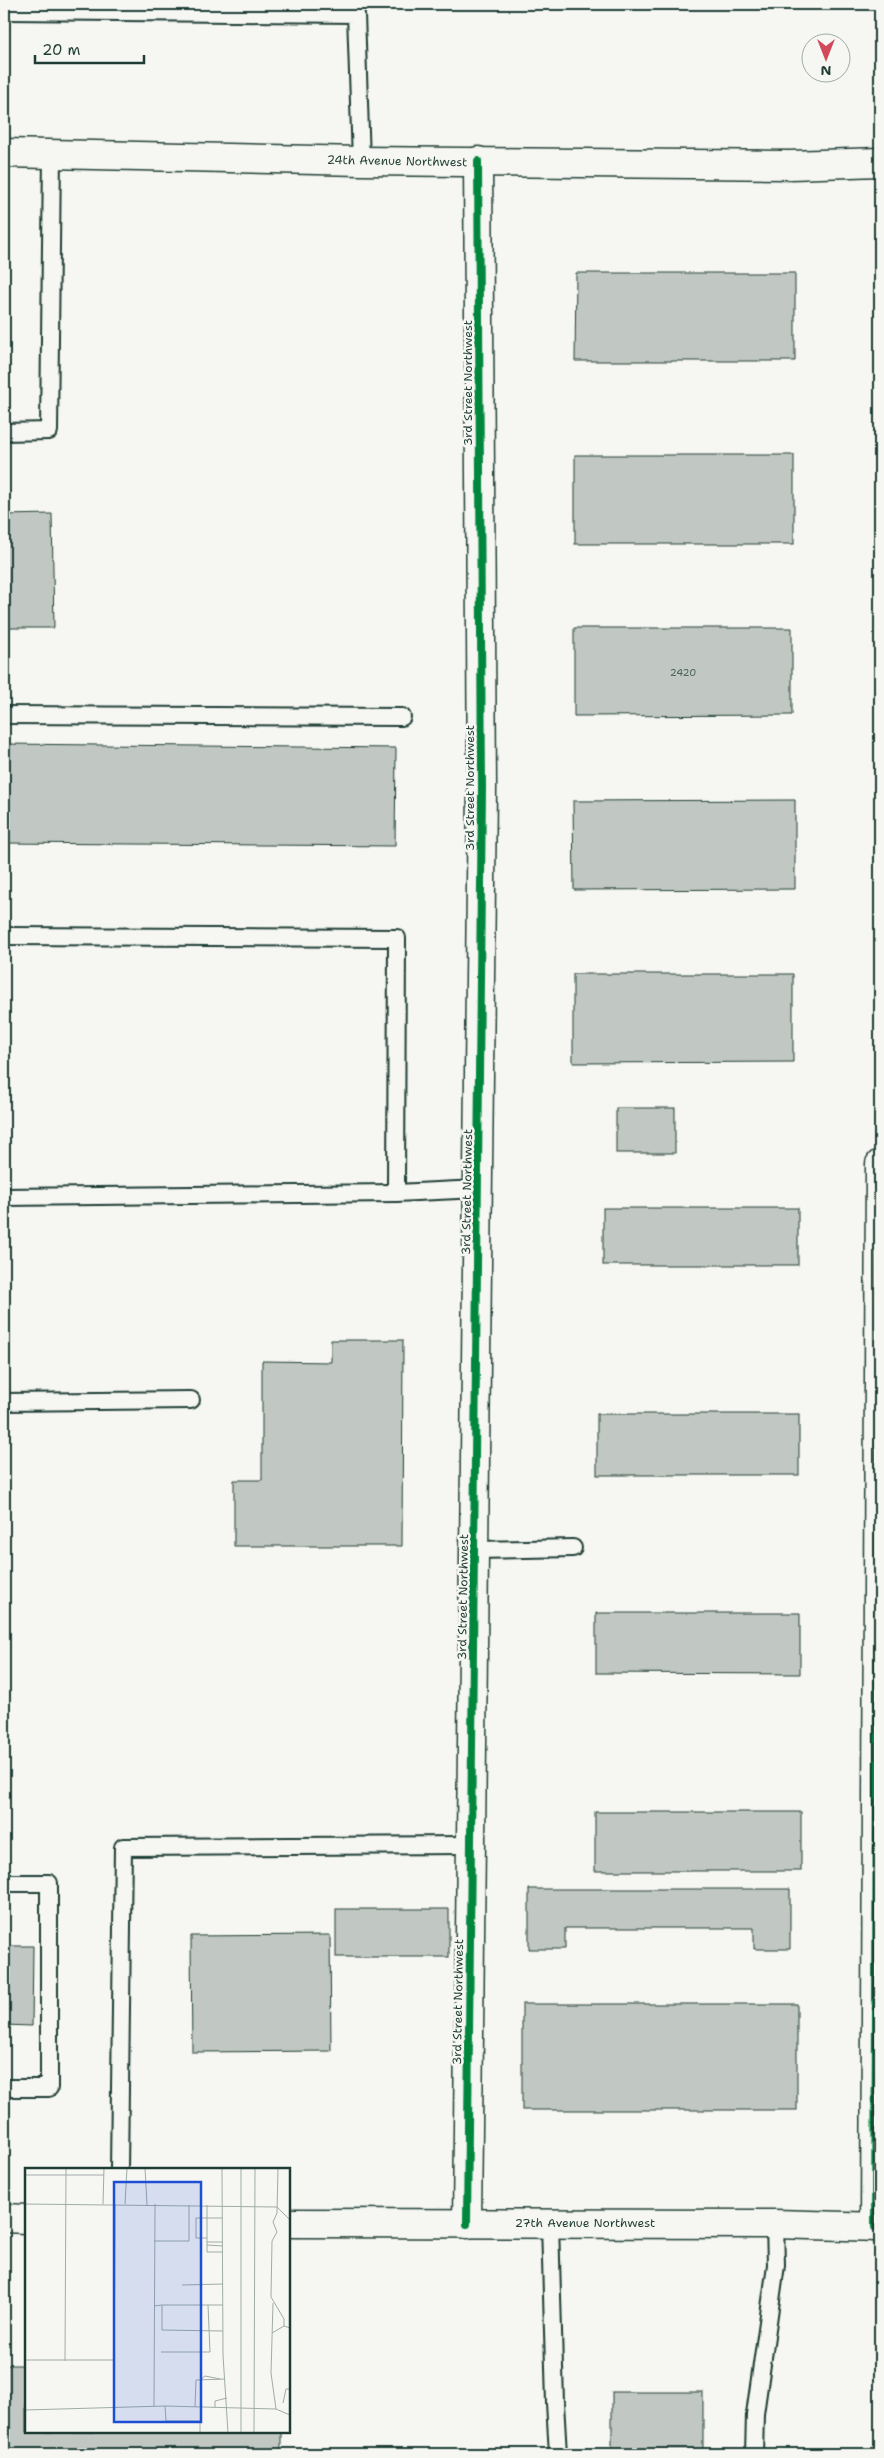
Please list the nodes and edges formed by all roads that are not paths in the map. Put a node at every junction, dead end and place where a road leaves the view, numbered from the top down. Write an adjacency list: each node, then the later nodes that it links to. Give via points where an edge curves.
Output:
1 (6, 4): 4 (lane, via 6,11 356,14)
2 (4, 153): 3 (street, 24th Avenue Northwest)
3 (52, 154): 4 (street, 24th Avenue Northwest); 7 (lane, via 49,431)
4 (361, 161): 5 (street, 24th Avenue Northwest)
5 (478, 161): 6 (street, 24th Avenue Northwest, via 790,165); 12 (street, 3rd Street Northwest, via 482,778)
6 (880, 162)
7 (5, 432)
8 (4, 716): 9 (lane)
9 (402, 717)
10 (4, 936): 13 (lane, via 397,938)
11 (880, 1164): 29 (street)
12 (478, 1189): 13 (lane); 18 (street, 3rd Street Northwest)
13 (396, 1193): 14 (lane)
14 (4, 1197)
15 (191, 1400): 16 (lane)
16 (4, 1402)
17 (573, 1548): 18 (lane)
18 (475, 1550): 19 (street, 3rd Street Northwest)
19 (471, 1845): 22 (lane, via 123,1847); 27 (street, 3rd Street Northwest)
20 (4, 1883): 21 (lane, via 49,1883 49,2088)
21 (4, 2088)
22 (119, 2168)
23 (4, 2218): 24 (street)
24 (25, 2219)
25 (290, 2223): 27 (street, 27th Avenue Northwest)
26 (550, 2223): 27 (street, 27th Avenue Northwest); 28 (street, 27th Avenue Northwest); 30 (lane)
27 (467, 2224)
28 (775, 2224): 29 (street, 27th Avenue Northwest); 31 (lane, via 776,2265 755,2414)
29 (878, 2227)
30 (558, 2454)
31 (754, 2454)

